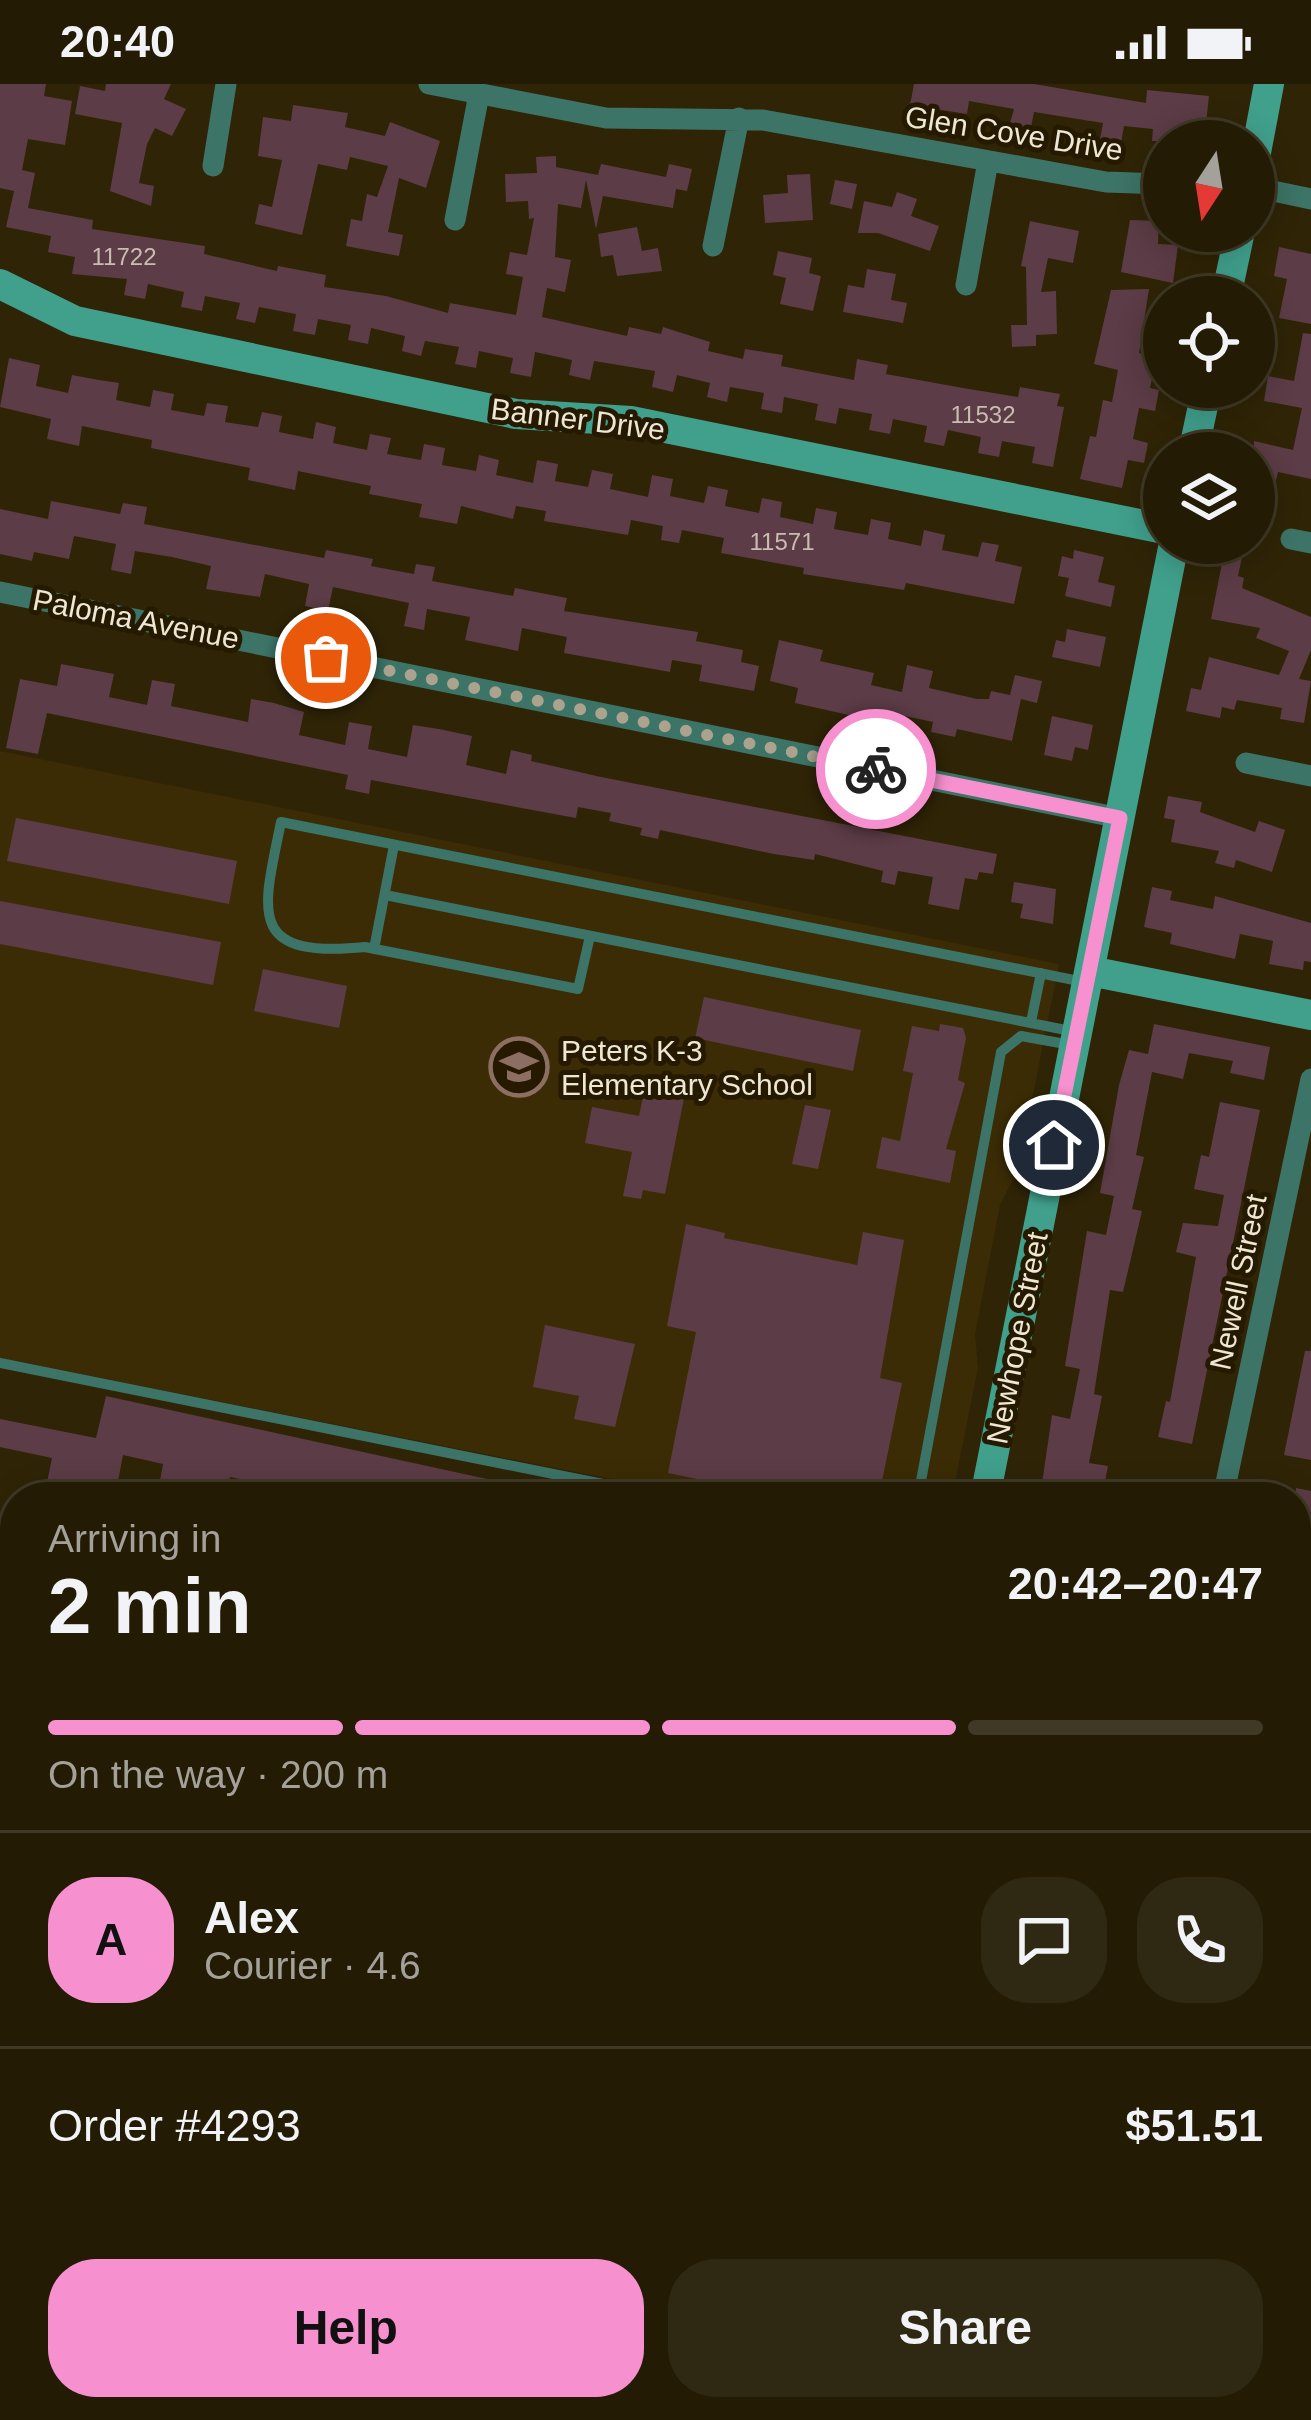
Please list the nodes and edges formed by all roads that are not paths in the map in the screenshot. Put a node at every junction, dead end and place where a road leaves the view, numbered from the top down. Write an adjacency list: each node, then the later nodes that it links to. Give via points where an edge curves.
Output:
1 (226, 84): 8 (street)
2 (429, 84): 4 (street, Glen Cove Drive)
3 (1269, 84): 6 (street)
4 (479, 94): 5 (street, Glen Cove Drive, via 606,118); 12 (street)
5 (739, 118): 7 (street, Glen Cove Drive); 13 (street)
6 (1262, 120)
7 (988, 161): 9 (street, Glen Cove Drive); 15 (street)
8 (213, 166)
9 (1143, 183)
10 (1275, 191): 11 (street)
11 (1311, 199)
12 (455, 220)
13 (713, 246)
14 (0, 284): 16 (street, Banner Drive, via 76,320 516,414 631,422)
15 (966, 285)
16 (1143, 525)
17 (1170, 564): 21 (street, Newhope Street)
18 (0, 592): 21 (street, Paloma Avenue)
19 (1246, 763): 20 (street)
20 (1311, 776)
21 (1120, 818): 27 (street, Newhope Street)
22 (394, 845): 23 (lane); 25 (lane, via 281,822 264,904 271,929 322,947); 26 (lane)
23 (385, 895): 24 (lane); 25 (lane)
24 (590, 936): 25 (lane, via 578,989); 29 (lane)
25 (374, 949)
26 (1041, 974): 27 (lane); 29 (lane)
27 (1089, 977): 28 (street); 30 (street, Newhope Street)
28 (1311, 1015)
29 (1031, 1022): 30 (lane)
30 (1076, 1039): 34 (lane, via 1021,1036 1001,1052); 35 (street, Newhope Street)
31 (1311, 1079): 36 (street, Newell Street)
32 (0, 1364): 33 (lane)
33 (593, 1482)
34 (921, 1482)
35 (989, 1482)
36 (1226, 1482)

